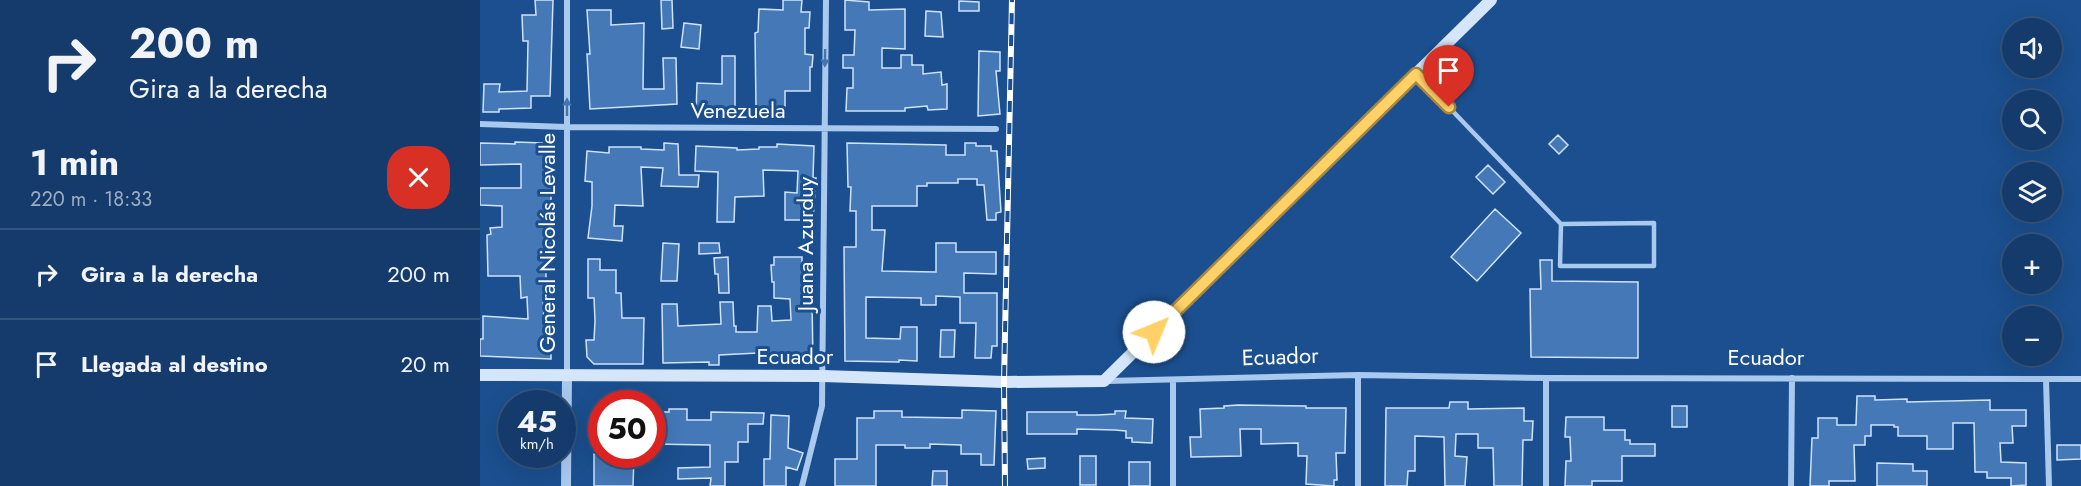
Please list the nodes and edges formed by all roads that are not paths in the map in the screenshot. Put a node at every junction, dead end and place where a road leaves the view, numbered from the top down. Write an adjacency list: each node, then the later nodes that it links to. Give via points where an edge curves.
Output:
1 (567, 0): 6 (street, General Nicolás Levalle, one-way to 1)
2 (826, 0): 7 (street, Juana Azurduy, one-way to 7)
3 (1491, 0): 4 (main road)
4 (1416, 74): 9 (lane); 18 (main road)
5 (480, 124): 6 (street, Venezuela)
6 (566, 127): 7 (street, Venezuela); 12 (street, General Nicolás Levalle)
7 (824, 128): 8 (street, Venezuela); 13 (street, Juana Azurduy)
8 (996, 129)
9 (1560, 224): 9 (lane, via 1654,223 1654,266 1560,266)
10 (480, 375): 12 (main road, Ecuador)
11 (1358, 375): 14 (street, Ecuador); 19 (street, Ecuador); 23 (street)
12 (567, 376): 13 (main road, Ecuador); 20 (street, General Nicolás Levalle)
13 (823, 376): 18 (main road, Ecuador); 21 (street, Juana Azurduy, via 822,406)
14 (1546, 378): 15 (street, Ecuador); 24 (street)
15 (1792, 378): 16 (street, Ecuador); 25 (street)
16 (2046, 379): 17 (street, Ecuador); 26 (street)
17 (2081, 379)
18 (1104, 381): 19 (street, Ecuador)
19 (1173, 381): 22 (street)
20 (566, 486)
21 (802, 486)
22 (1173, 486)
23 (1358, 486)
24 (1546, 486)
25 (1791, 486)
26 (2049, 486)

